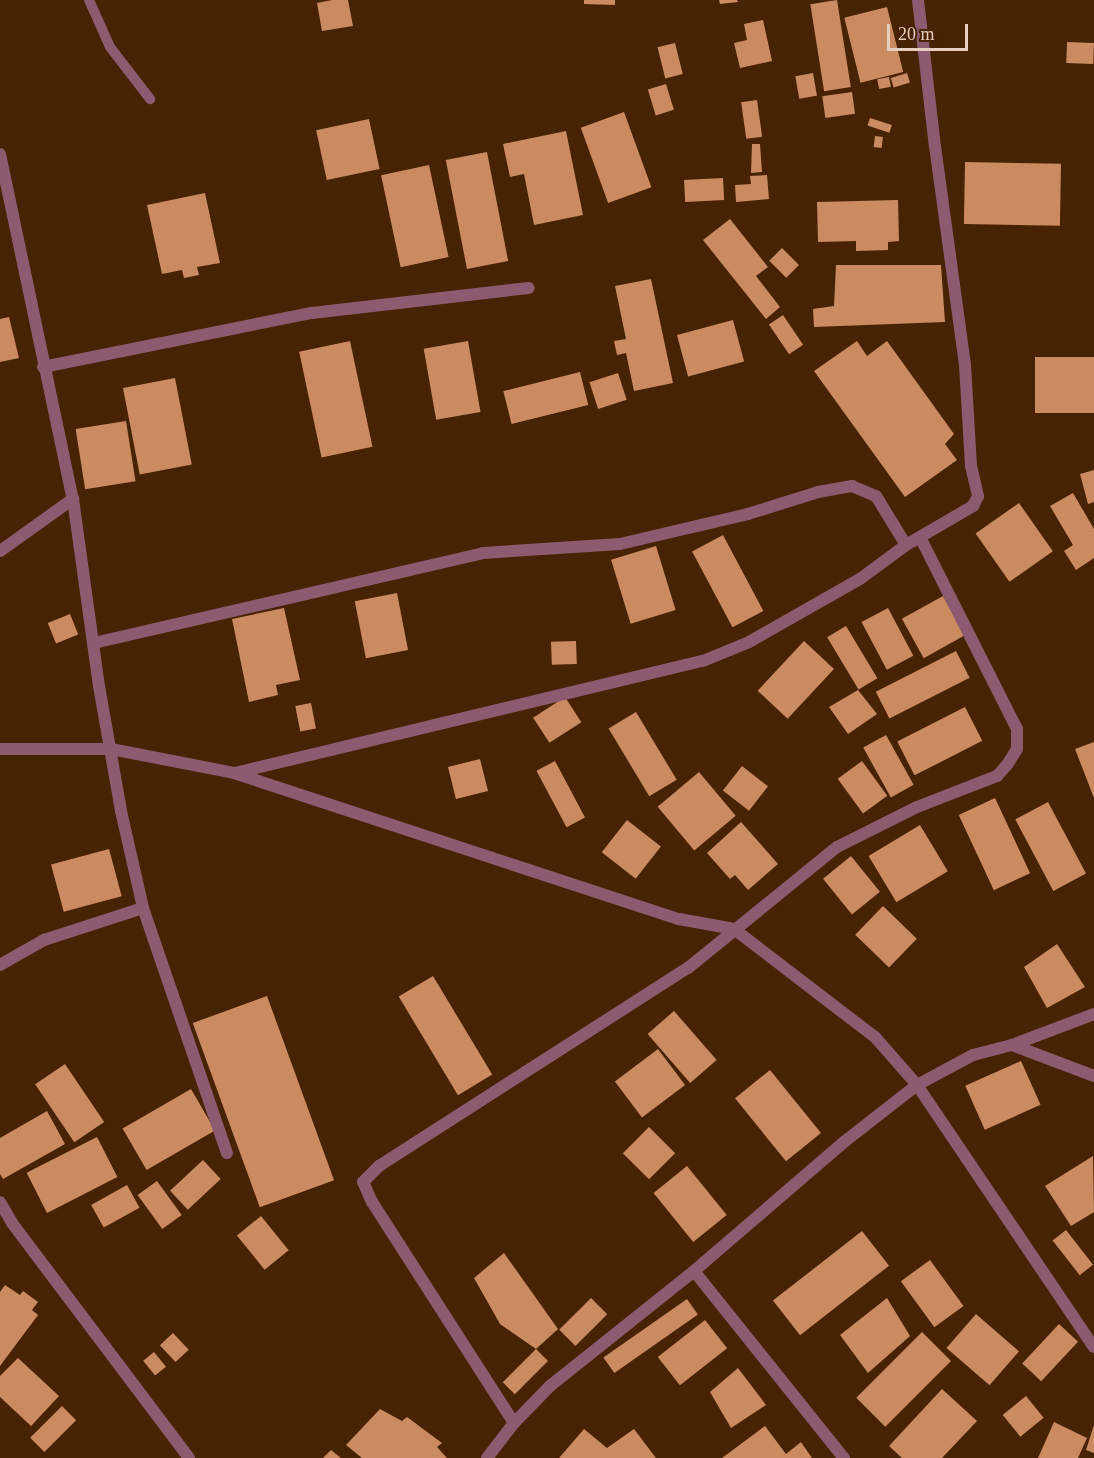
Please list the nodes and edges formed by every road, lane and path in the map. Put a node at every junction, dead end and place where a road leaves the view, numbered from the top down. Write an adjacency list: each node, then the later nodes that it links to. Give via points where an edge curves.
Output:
1 (89, 0): 3 (lane, via 110,47)
2 (918, 0): 8 (street, via 964,365 971,466 978,496 973,506)
3 (150, 99)
4 (0, 154): 6 (street)
5 (529, 288): 6 (street, via 312,313)
6 (43, 367): 7 (street)
7 (73, 499): 10 (street); 11 (street)
8 (920, 537): 9 (street); 16 (street, via 1017,729 1017,749 997,776 918,807 837,847)
9 (906, 545): 11 (street, via 876,496 852,486 620,544 483,553); 14 (street, via 850,585 749,642 703,661)
10 (0, 550)
11 (94, 644): 13 (street)
12 (0, 749): 13 (street)
13 (111, 749): 14 (street); 15 (street)
14 (234, 773): 16 (street, via 679,919)
15 (142, 909): 17 (street, via 44,940); 22 (street)
16 (734, 929): 21 (street, via 875,1037); 26 (street, via 688,968 379,1166 363,1182 372,1203)
17 (0, 965)
18 (1094, 1014): 19 (street)
19 (1012, 1045): 20 (street); 21 (street, via 973,1056)
20 (1094, 1076)
21 (917, 1085): 24 (street); 25 (street)
22 (227, 1153)
23 (0, 1202): 27 (street, via 12,1224)
24 (694, 1271): 26 (street, via 550,1386); 29 (street)
25 (1094, 1347)
26 (514, 1423): 28 (street)
27 (189, 1458)
28 (487, 1458)
29 (844, 1458)

